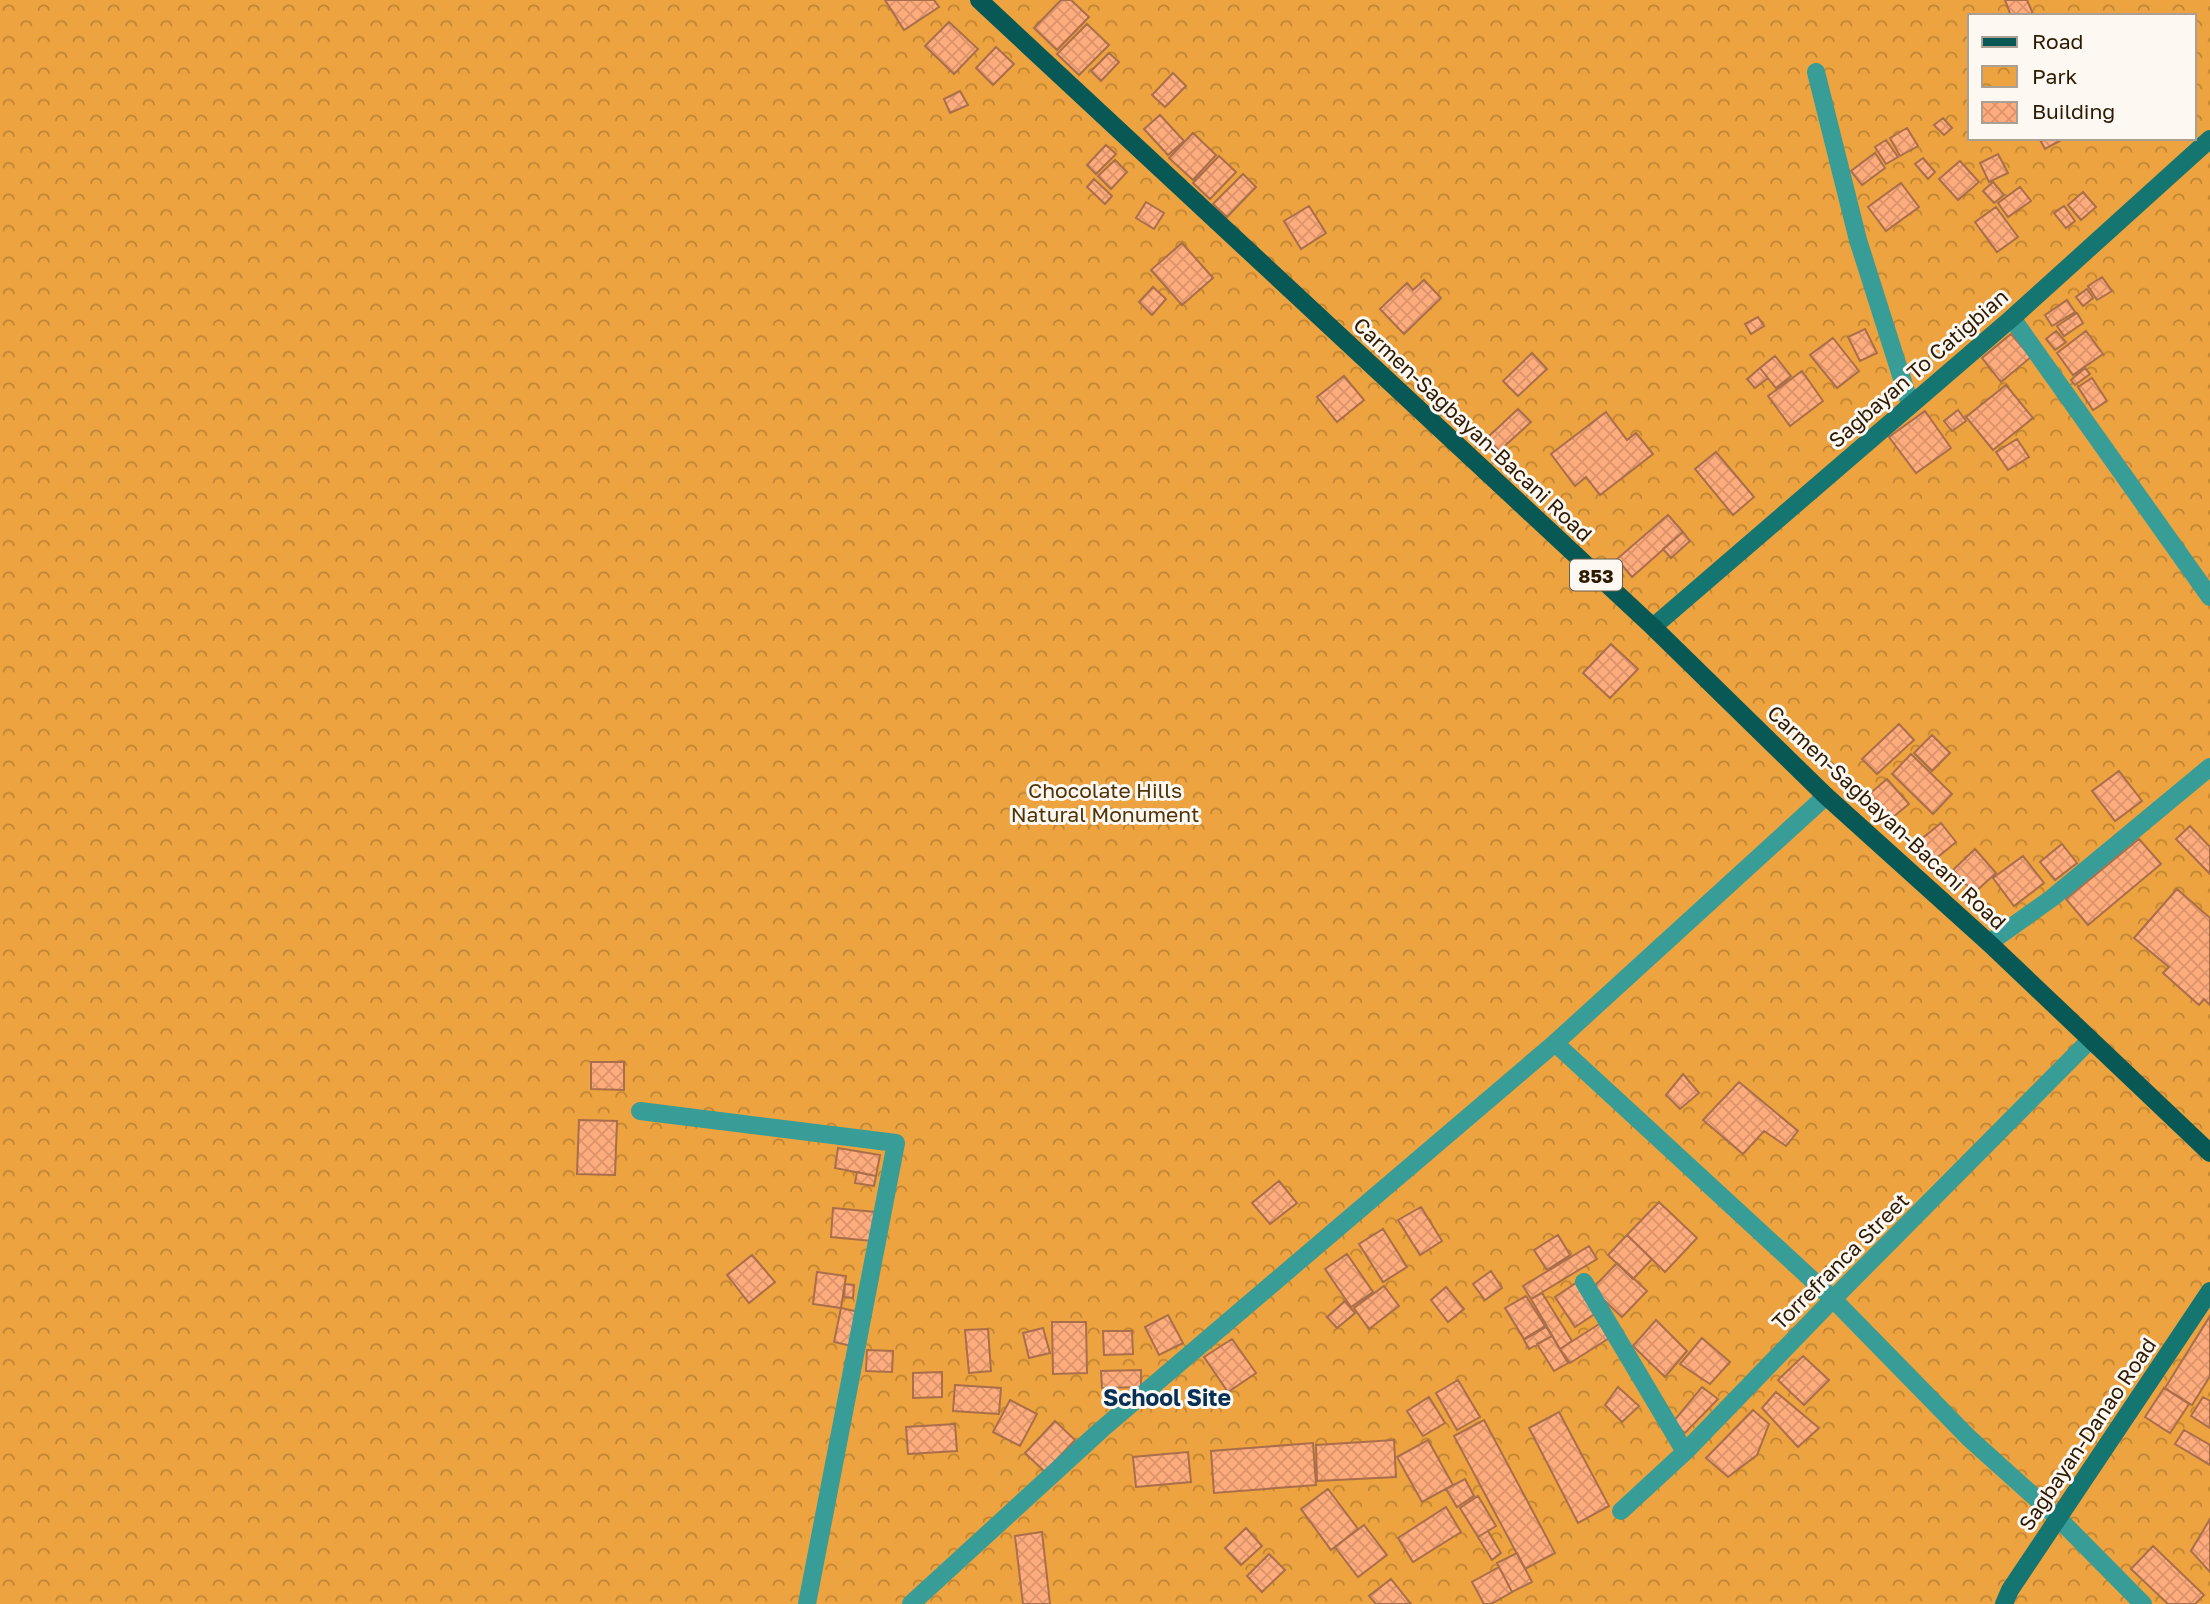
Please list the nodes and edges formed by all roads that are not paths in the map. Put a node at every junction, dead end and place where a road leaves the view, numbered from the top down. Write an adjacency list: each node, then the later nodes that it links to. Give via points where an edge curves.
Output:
1 (979, 0): 7 (main road, Carmen-Sagbayan-Bacani Road / 853)
2 (1816, 72): 5 (street, via 1858,240)
3 (2210, 139): 4 (main road, Sagbayan To Catigbian)
4 (2012, 318): 5 (main road, Sagbayan To Catigbian); 6 (street)
5 (1910, 404): 7 (main road, Sagbayan To Catigbian)
6 (2210, 597)
7 (1653, 627): 9 (main road, Carmen-Sagbayan-Bacani Road / 853)
8 (2210, 767): 10 (street, via 2052,898)
9 (1826, 796): 10 (main road, Carmen-Sagbayan-Bacani Road / 853); 12 (street)
10 (1989, 943): 11 (main road, Carmen-Sagbayan-Bacani Road / 853)
11 (2090, 1041): 14 (main road, Carmen-Sagbayan-Bacani Road / 853); 17 (street, Torrefranca Street)
12 (1555, 1043): 17 (street); 22 (street, via 1102,1429)
13 (640, 1111): 21 (street, via 896,1143)
14 (2210, 1153)
15 (1584, 1282): 18 (street)
16 (2210, 1291): 20 (main road, Sagbayan-Danao Road)
17 (1833, 1300): 18 (street, Torrefranca Street); 20 (street, via 1969,1438)
18 (1685, 1452): 19 (street, Torrefranca Street)
19 (1621, 1511)
20 (2059, 1519): 23 (main road, Sagbayan-Danao Road); 24 (street)
21 (807, 1604)
22 (911, 1604)
23 (2004, 1604)
24 (2143, 1604)

